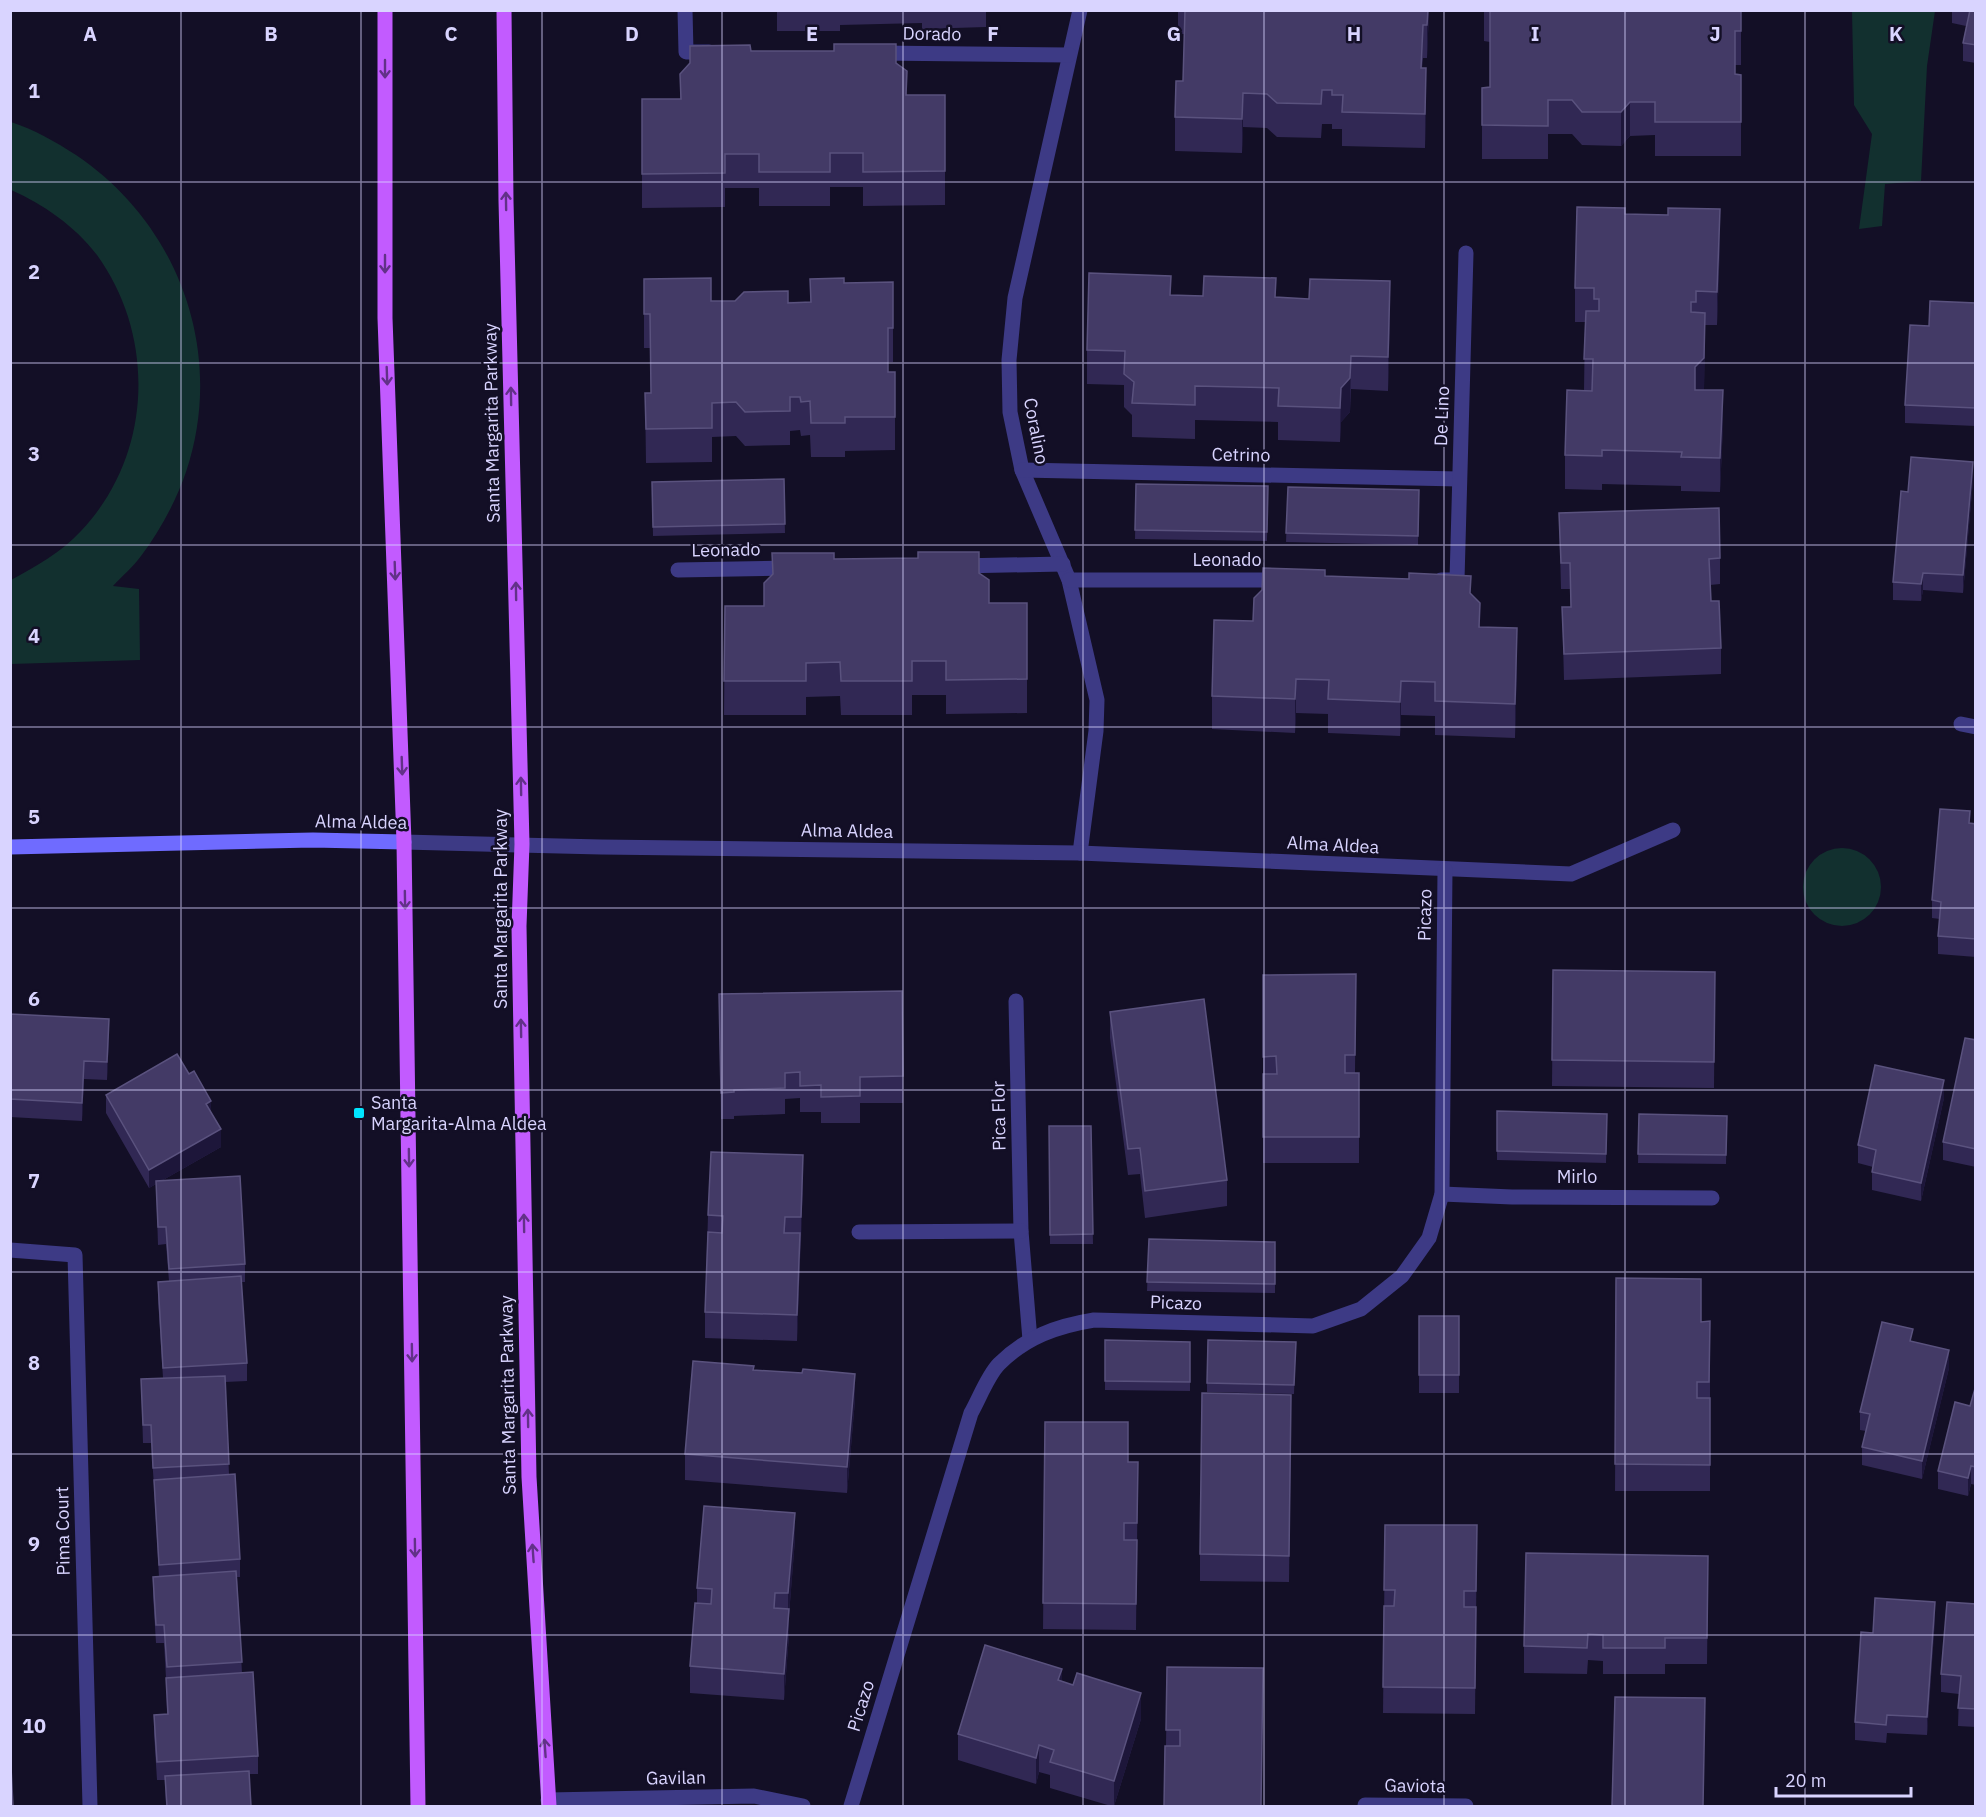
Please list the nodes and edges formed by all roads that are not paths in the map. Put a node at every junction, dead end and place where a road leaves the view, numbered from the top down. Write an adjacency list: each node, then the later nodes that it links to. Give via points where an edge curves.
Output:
1 (385, 10): 19 (main road, one-way to 19, via 385,318)
2 (504, 10): 20 (main road, Santa Margarita Parkway, one-way to 2)
3 (685, 10): 5 (street, via 686,51)
4 (1080, 10): 7 (street, Coralino)
5 (722, 52)
6 (866, 53): 7 (street, Dorado)
7 (1070, 55): 9 (street, Coralino, via 1015,298 1009,360 1010,412)
8 (1466, 253): 10 (street, De Lino)
9 (1022, 470): 10 (street, Cetrino); 11 (street, Coralino)
10 (1459, 479): 17 (street, De Lino, via 1457,580)
11 (1063, 564): 12 (street); 15 (street, Coralino)
12 (946, 566)
13 (807, 568): 14 (street, Leonado)
14 (678, 570)
15 (1069, 580): 16 (street, Leonado); 22 (street, Coralino, via 1097,700)
16 (1293, 580)
17 (1422, 580)
18 (1673, 830): 23 (street, Alma Aldea, via 1571,874)
19 (404, 842): 20 (street, Alma Aldea); 21 (main road, Alma Aldea, via 313,840); 33 (main road, one-way to 33)
20 (522, 844): 22 (street, Alma Aldea); 31 (main road, Santa Margarita Parkway, one-way to 20, via 528,1477 519,926)
21 (10, 847)
22 (1080, 853): 23 (street, Alma Aldea)
23 (1445, 870): 25 (street, Picazo)
24 (1016, 1000): 27 (street, Pica Flor)
25 (1442, 1194): 26 (street, Mirlo); 30 (street, Picazo, via 1429,1238 1402,1276 1361,1309 1313,1326 1094,1320 1063,1325)
26 (1712, 1198)
27 (1021, 1231): 28 (street); 30 (street, Pica Flor)
28 (860, 1232)
29 (10, 1250): 32 (street, Pima Court, via 75,1255)
30 (1030, 1340): 35 (street, Picazo, via 998,1365 971,1413)
31 (548, 1803): 34 (street, Gavilan, via 754,1796)
32 (90, 1806)
33 (418, 1806)
34 (803, 1806)
35 (851, 1806)
36 (1365, 1806): 37 (street, Gaviota)
37 (1466, 1806)

